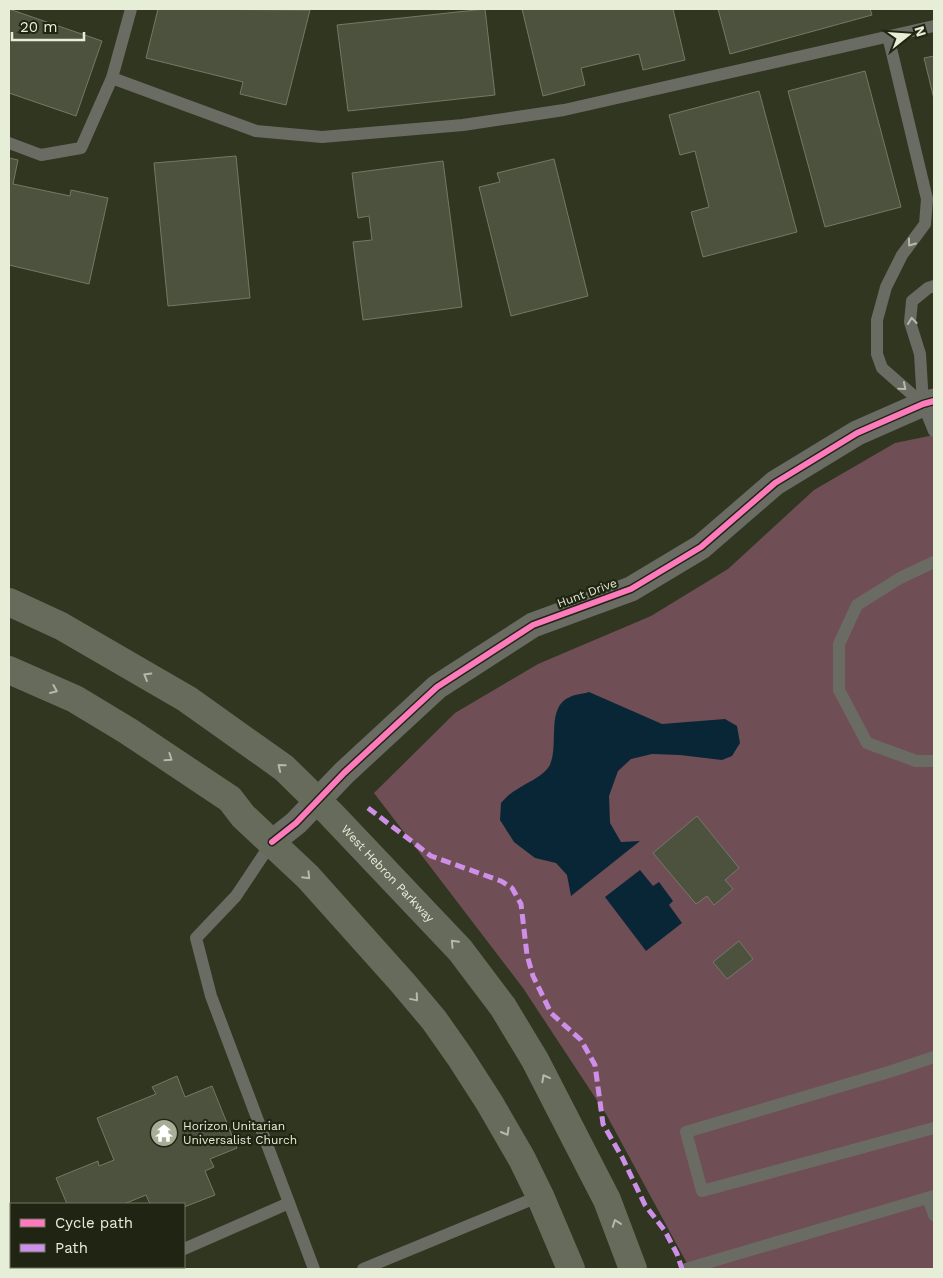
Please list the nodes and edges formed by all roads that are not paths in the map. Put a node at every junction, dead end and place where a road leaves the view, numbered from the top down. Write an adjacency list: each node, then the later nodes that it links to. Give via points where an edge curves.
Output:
1 (132, 9): 4 (lane)
2 (934, 26): 3 (lane)
3 (888, 36): 4 (lane, via 564,110 463,125 322,137 256,131); 6 (lane)
4 (112, 78): 5 (lane, via 81,148 41,155)
5 (9, 143)
6 (931, 198): 8 (lane, one-way to 8, via 925,224 886,287 877,320 877,354 882,368)
7 (934, 286): 8 (lane, one-way to 7, via 910,322 912,301)
8 (929, 402): 9 (lane); 14 (street, Hunt Drive, via 857,433 775,483 701,547 631,589 533,625 437,687)
9 (934, 430)
10 (934, 562): 13 (lane, via 900,578 857,605 840,644 839,690 867,744 916,761)
11 (9, 602): 14 (main road, West Hebron Parkway, one-way to 11, via 284,768 188,700 61,626)
12 (9, 670): 15 (main road, one-way to 15, via 75,699 126,729 230,799)
13 (934, 761)
14 (317, 800): 15 (street, Hunt Drive); 26 (main road, West Hebron Parkway, one-way to 14, via 607,1200 536,1060 502,1007 460,950)
15 (272, 842): 18 (main road, one-way to 18, via 308,877 434,1020 489,1102); 20 (lane, via 236,896 196,938 211,996)
16 (934, 1057): 17 (lane, via 686,1132 702,1192)
17 (934, 1128)
18 (540, 1196): 24 (lane); 25 (main road)
19 (931, 1197): 21 (lane); 27 (lane)
20 (289, 1203): 22 (lane); 23 (lane)
21 (934, 1215)
22 (185, 1249)
23 (314, 1269)
24 (363, 1269)
25 (571, 1269)
26 (633, 1269)
27 (686, 1269)

